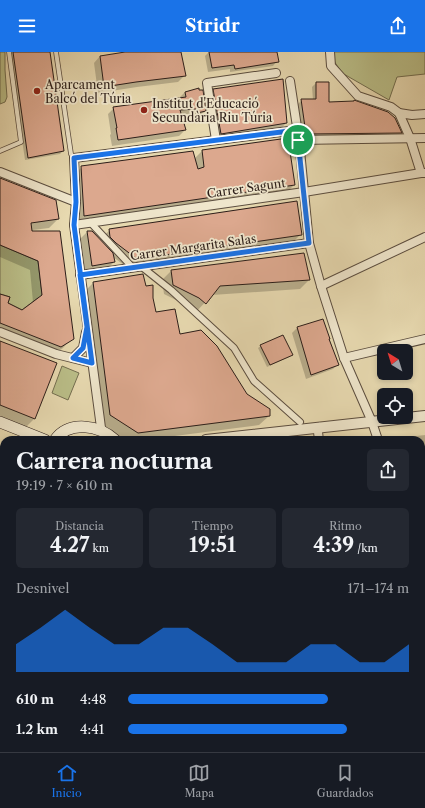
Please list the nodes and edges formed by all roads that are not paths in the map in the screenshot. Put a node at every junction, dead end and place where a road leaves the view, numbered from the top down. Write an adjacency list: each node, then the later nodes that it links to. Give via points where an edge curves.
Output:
1 (9, 52): 13 (lane, via 22,142)
2 (56, 52): 14 (lane, via 71,154)
3 (330, 52): 6 (street, via 331,66 358,96 391,107)
4 (276, 72): 11 (street, via 207,83)
5 (290, 81): 8 (street)
6 (399, 113): 7 (street); 9 (street)
7 (425, 114)
8 (297, 130): 11 (street); 12 (street)
9 (410, 138): 10 (street); 12 (street); 16 (street)
10 (425, 138)
11 (216, 140): 14 (street)
12 (298, 140): 17 (street)
13 (0, 151)
14 (74, 158): 18 (street)
15 (0, 172): 18 (street)
16 (423, 173): 17 (street, Carrer Sagunt)
17 (304, 192): 19 (street, Carrer Sagunt); 22 (street)
18 (76, 202): 20 (street)
19 (90, 222): 20 (street, Carrer Sagunt); 23 (street)
20 (74, 225): 24 (street)
21 (425, 237): 25 (street)
22 (309, 243): 23 (street, Carrer Margarita Salas); 25 (street)
23 (138, 267): 24 (street, Carrer Margarita Salas); 34 (street, via 171,290 234,348 254,381)
24 (80, 275): 26 (street)
25 (321, 286): 30 (street)
26 (87, 327): 29 (street, via 83,348); 31 (street)
27 (0, 332): 29 (street)
28 (425, 339): 30 (street)
29 (73, 358): 31 (street)
30 (344, 358): 35 (street)
31 (92, 363): 37 (street)
32 (425, 416): 35 (street)
33 (0, 422): 38 (main road)
34 (300, 422)
35 (372, 422): 36 (street); 43 (street)
36 (320, 427): 41 (street); 42 (street)
37 (104, 432): 39 (main road, via 86,426); 40 (main road)
38 (35, 436)
39 (58, 436)
40 (110, 436)
41 (241, 436)
42 (318, 436)
43 (377, 436)

